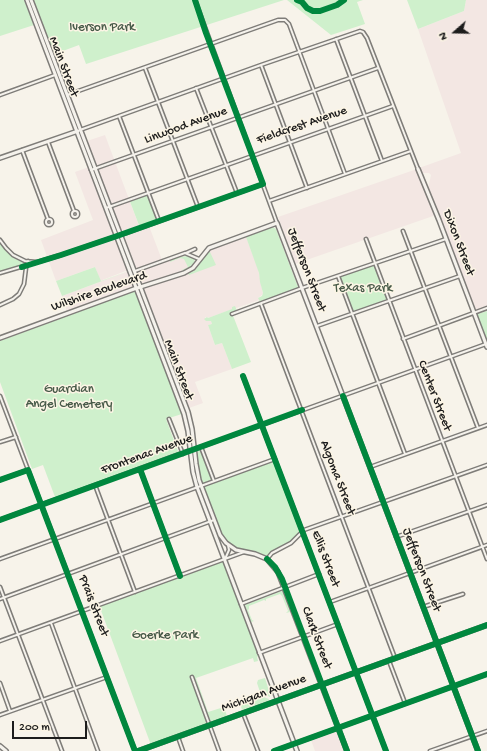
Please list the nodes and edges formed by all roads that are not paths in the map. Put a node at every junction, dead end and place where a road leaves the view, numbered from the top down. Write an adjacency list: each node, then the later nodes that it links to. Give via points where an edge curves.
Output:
1 (27, 0): 10 (main road, Main Street)
2 (31, 0): 15 (main road, Main Street)
3 (195, 0): 5 (street)
4 (336, 38): 6 (street); 9 (street, via 363,32); 11 (street)
5 (210, 45): 6 (street, via 278,20 285,20 288,22); 8 (street); 12 (street)
6 (298, 52): 7 (street); 14 (street)
7 (260, 65): 12 (street); 18 (street)
8 (145, 68): 15 (street); 17 (street)
9 (378, 68): 11 (street, Linwood Avenue); 19 (street)
10 (55, 75): 16 (street); 25 (main road, Main Street)
11 (351, 77): 14 (street, Linwood Avenue); 20 (street)
12 (223, 78): 13 (street); 22 (street)
13 (196, 88): 17 (street); 23 (street)
14 (313, 90): 18 (street, Linwood Avenue); 24 (street)
15 (68, 95): 25 (main road, Main Street)
16 (0, 96)
17 (157, 102): 21 (street); 26 (street)
18 (275, 103): 22 (street, Linwood Avenue); 28 (street)
19 (393, 106): 20 (street, Fieldcrest Avenue); 30 (street)
20 (366, 115): 24 (street, Fieldcrest Avenue); 34 (street)
21 (119, 116): 25 (street); 31 (street)
22 (238, 117): 23 (street, Linwood Avenue); 32 (street)
23 (211, 127): 26 (street, Linwood Avenue); 35 (street)
24 (328, 128): 28 (street, Fieldcrest Avenue); 38 (street)
25 (78, 130): 27 (main road); 36 (main road, Main Street)
26 (172, 140): 31 (street, Linwood Avenue); 39 (street)
27 (48, 141): 29 (main road); 48 (street)
28 (290, 142): 32 (street, Fieldcrest Avenue); 41 (street)
29 (22, 150): 33 (main road); 49 (street)
30 (411, 151): 34 (street); 37 (street)
31 (133, 155): 36 (street, Linwood Avenue); 42 (street)
32 (252, 155): 35 (street, Fieldcrest Avenue); 40 (street)
33 (0, 158)
34 (382, 161): 38 (street)
35 (226, 165): 39 (street, Fieldcrest Avenue); 43 (street)
36 (93, 169): 45 (main road, Main Street); 47 (main road, Main Street)
37 (418, 169): 56 (main road, Dixon Street)
38 (345, 174): 41 (street)
39 (187, 178): 42 (street, Fieldcrest Avenue); 46 (street)
40 (263, 184): 43 (street); 44 (street)
41 (307, 188): 44 (street)
42 (148, 193): 45 (street, Fieldcrest Avenue); 50 (street)
43 (237, 193): 46 (street)
44 (270, 201): 51 (street)
45 (110, 206): 47 (street, Fieldcrest Avenue); 53 (main road, Main Street)
46 (198, 207): 50 (street)
47 (106, 208): 54 (main road, Main Street)
48 (74, 210)
49 (48, 219)
50 (159, 221): 53 (street)
51 (277, 223): 61 (main road, Wilshire Boulevard, via 209,248); 72 (main road, Jefferson Street)
52 (403, 231): 59 (street)
53 (121, 235): 54 (street); 66 (main road, Main Street)
54 (117, 236): 63 (street); 71 (main road, Main Street)
55 (366, 239): 64 (street, Center Street)
56 (446, 239): 59 (street); 69 (main road, Dixon Street)
57 (0, 240): 62 (street, via 10,252)
58 (195, 249): 60 (street)
59 (410, 251): 64 (street); 73 (street)
60 (185, 253): 61 (street); 66 (street)
61 (199, 259): 70 (main road, Wilshire Boulevard, via 188,272)
62 (28, 261): 63 (street); 65 (street)
63 (38, 262): 65 (street)
64 (375, 264): 68 (street); 74 (street, Center Street)
65 (27, 265): 67 (street); 76 (street, via 24,284 19,294)
66 (134, 271): 70 (main road, Main Street)
67 (0, 273)
68 (338, 276): 72 (street); 80 (street)
69 (460, 276): 73 (street); 78 (main road, Dixon Street)
70 (140, 287): 71 (main road, Wilshire Boulevard); 102 (main road, Main Street, via 188,412)
71 (136, 288): 83 (main road, Wilshire Boulevard); 103 (main road, Main Street, via 184,414)
72 (302, 288): 75 (street); 81 (main road, Jefferson Street)
73 (424, 288): 74 (street); 82 (street)
74 (388, 301): 80 (street); 84 (street, Center Street)
75 (261, 304): 79 (street); 93 (street, Algoma Street)
76 (0, 305)
77 (487, 308): 78 (street)
78 (474, 313): 82 (street); 85 (main road, Dixon Street)
79 (232, 314)
80 (351, 314): 81 (street); 89 (street)
81 (317, 326): 91 (main road, Jefferson Street)
82 (438, 326): 84 (street); 86 (street)
83 (0, 338)
84 (402, 339): 87 (street, Center Street)
85 (486, 345): 86 (street, Frontenac Avenue)
86 (450, 357): 87 (street, Frontenac Avenue); 97 (street)
87 (415, 370): 89 (street, Frontenac Avenue); 99 (street, Center Street)
88 (243, 376): 96 (street, Ellis Street)
89 (378, 383): 91 (street, Frontenac Avenue); 105 (street)
90 (0, 396): 92 (street, Prais Street)
91 (343, 396): 93 (street, Frontenac Avenue); 108 (main road, Jefferson Street)
92 (1, 404): 98 (street, Prais Street)
93 (302, 410): 96 (street, Frontenac Avenue); 121 (street, Algoma Street)
94 (170, 419): 104 (street)
95 (487, 424): 97 (street)
96 (262, 425): 101 (street, Frontenac Avenue); 106 (street, Ellis Street)
97 (478, 428): 99 (street)
98 (16, 437): 100 (street); 109 (street, Prais Street)
99 (442, 441): 105 (street); 111 (street, Center Street)
100 (0, 442)
101 (201, 447): 102 (street, Frontenac Avenue); 113 (street)
102 (195, 449): 103 (street, Frontenac Avenue); 115 (main road, Main Street)
103 (190, 450): 104 (street, Frontenac Avenue); 115 (main road, Main Street, via 193,472)
104 (182, 454): 110 (street, Frontenac Avenue)
105 (405, 454): 108 (street)
106 (276, 459): 113 (street); 126 (street, Ellis Street)
107 (487, 465): 111 (street)
108 (370, 467): 116 (main road, Jefferson Street)
109 (28, 470): 112 (street); 118 (street, Prais Street)
110 (140, 470): 114 (street, Frontenac Avenue); 117 (street)
111 (455, 476): 116 (street); 120 (street, Center Street)
112 (0, 480)
113 (214, 481): 115 (street)
114 (95, 485): 118 (street, Frontenac Avenue); 123 (street)
115 (199, 487): 117 (street); 124 (main road); 125 (main road, Main Street)
116 (383, 502): 121 (street); 127 (main road, Jefferson Street)
117 (153, 504): 123 (street); 128 (street)
118 (42, 505): 122 (street, Frontenac Avenue); 129 (street, Prais Street)
119 (487, 505): 120 (street)
120 (468, 511): 127 (street); 132 (street, Center Street)
121 (342, 517): 126 (street); 145 (street, Algoma Street)
122 (0, 520)
123 (108, 520): 129 (street); 134 (street)
124 (214, 520): 125 (street); 130 (main road, via 220,535)
125 (210, 522): 128 (street); 138 (main road, Main Street)
126 (303, 532): 136 (street); 141 (street, Ellis Street)
127 (396, 537): 139 (main road, Jefferson Street)
128 (166, 538): 134 (street); 142 (street)
129 (55, 539): 135 (street); 140 (street, Prais Street)
130 (228, 545): 133 (main road); 138 (street, via 229,550)
131 (487, 545): 132 (street)
132 (483, 547): 137 (street, Center Street); 139 (street)
133 (244, 552): 136 (main road); 138 (street)
134 (122, 555): 140 (street); 146 (street)
135 (0, 559)
136 (267, 559): 144 (main road, Clark Street, via 275,567)
137 (487, 559)
138 (224, 560): 142 (street); 151 (main road, Main Street)
139 (410, 573): 145 (street); 152 (main road, Jefferson Street)
140 (68, 574): 148 (street); 153 (street, Prais Street)
141 (319, 574): 144 (street); 150 (street, Ellis Street)
142 (180, 576): 146 (street)
143 (0, 587): 148 (street)
144 (285, 587): 151 (street); 158 (main road, Clark Street)
145 (369, 588): 150 (street); 162 (street, Algoma Street)
146 (135, 592): 153 (street)
147 (463, 594): 152 (street)
148 (4, 598): 149 (street); 157 (street)
149 (0, 599)
150 (330, 602): 155 (street, Ellis Street)
151 (241, 604): 161 (main road, Main Street)
152 (423, 607): 160 (main road, Jefferson Street)
153 (83, 611): 154 (street); 166 (street, Prais Street)
154 (51, 623): 157 (street); 171 (street)
155 (338, 624): 158 (street); 164 (street, Ellis Street)
156 (487, 625): 160 (main road, Michigan Avenue)
157 (18, 634): 159 (street); 172 (street)
158 (303, 636): 161 (street); 169 (main road, Clark Street)
159 (0, 641)
160 (436, 643): 162 (main road, Michigan Avenue); 170 (main road, Jefferson Street)
161 (260, 653): 173 (main road, Main Street)
162 (395, 659): 163 (main road, Michigan Avenue)
163 (390, 661): 164 (main road, Michigan Avenue); 174 (street)
164 (356, 673): 169 (main road, Michigan Avenue); 178 (street, Ellis Street)
165 (487, 674): 170 (street)
166 (107, 677): 171 (street); 189 (street, Prais Street)
167 (192, 677): 179 (street)
168 (0, 683): 175 (street)
169 (322, 685): 173 (main road, Michigan Avenue); 180 (main road, Clark Street)
170 (453, 686): 174 (street); 182 (main road, Jefferson Street)
171 (75, 688): 172 (street); 188 (street)
172 (43, 700): 175 (street); 187 (street)
173 (278, 701): 176 (main road, Michigan Avenue); 184 (main road, Main Street)
174 (406, 703): 178 (street)
175 (10, 711): 177 (street)
176 (243, 713): 179 (main road, Michigan Avenue); 192 (street)
177 (0, 715)
178 (373, 715): 180 (street); 196 (street, Ellis Street)
179 (210, 725): 183 (main road, Michigan Avenue); 191 (street)
180 (338, 728): 184 (street); 195 (main road, Clark Street)
181 (487, 731): 182 (street)
182 (472, 736): 197 (street); 198 (main road, Jefferson Street)
183 (178, 737): 189 (main road, Michigan Avenue); 190 (street)
184 (294, 744): 193 (street); 194 (main road, Main Street)
185 (0, 746): 186 (main road)
186 (6, 751)
187 (62, 751)
188 (98, 751)
189 (136, 751)
190 (183, 751)
191 (220, 751)
192 (258, 751)
193 (274, 751)
194 (296, 751)
195 (347, 751)
196 (386, 751)
197 (431, 751)
198 (478, 751)

